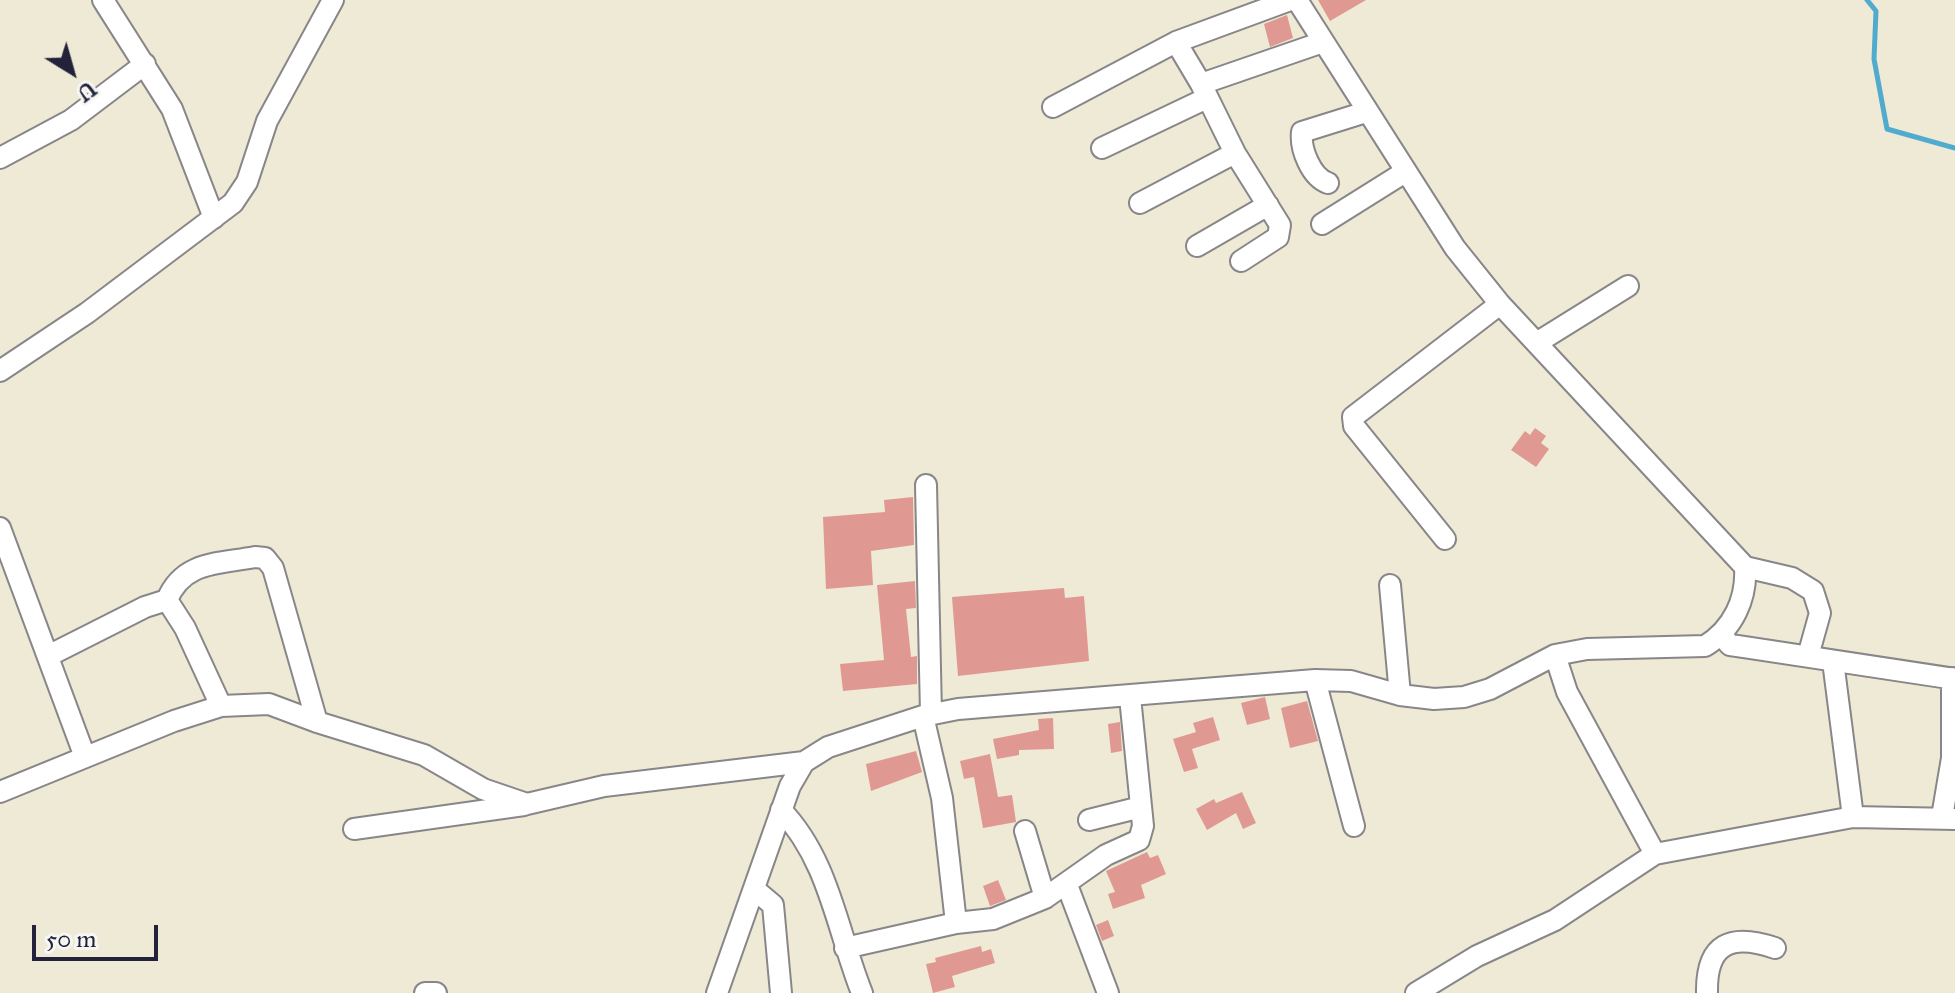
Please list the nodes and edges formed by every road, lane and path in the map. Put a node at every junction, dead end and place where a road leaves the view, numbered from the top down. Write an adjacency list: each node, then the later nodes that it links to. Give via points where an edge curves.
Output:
1 (103, 0): 7 (street)
2 (333, 0): 18 (street, via 267,121 247,182)
3 (1290, 0): 5 (street)
4 (1297, 0): 6 (street)
5 (1176, 42): 8 (street); 9 (street)
6 (1323, 42): 8 (street); 10 (street)
7 (145, 64): 13 (street, via 71,120); 18 (street, via 172,109)
8 (1204, 91): 11 (street); 12 (street)
9 (1053, 107)
10 (1366, 112): 14 (street); 15 (street, via 1302,132 1305,156 1321,181)
11 (1102, 148)
12 (1235, 153): 16 (street); 17 (street)
13 (0, 158)
14 (1405, 172): 19 (street); 23 (street)
15 (1328, 183)
16 (1140, 203)
17 (1268, 205): 20 (street); 21 (street, via 1281,232)
18 (214, 218): 25 (street)
19 (1322, 224)
20 (1197, 246)
21 (1241, 261)
22 (1628, 286): 24 (street)
23 (1500, 304): 24 (street); 28 (street, via 1353,417 1354,426)
24 (1538, 342): 29 (street)
25 (0, 371)
26 (926, 485): 42 (street)
27 (1, 533): 34 (street)
28 (1445, 539)
29 (1745, 567): 32 (street, via 1746,585); 35 (street, via 1792,578 1813,591 1820,613)
30 (1390, 585): 39 (street)
31 (167, 600): 34 (street); 41 (street); 43 (street, via 185,573 265,558 273,568)
32 (1722, 636): 33 (street, via 1705,646 1587,649); 35 (street, via 1730,645)
33 (1555, 655): 39 (street, via 1464,697); 56 (street, via 1567,692)
34 (48, 656): 44 (street)
35 (1808, 656): 36 (street)
36 (1833, 661): 37 (street); 50 (street)
37 (1953, 678): 51 (street)
38 (1315, 680): 39 (street, via 1351,681); 40 (street); 53 (street)
39 (1400, 695)
40 (1130, 697): 42 (street, via 1007,703); 48 (street)
41 (221, 706): 43 (street, via 269,704); 44 (street)
42 (927, 715): 45 (street, via 828,747); 60 (street)
43 (317, 722): 47 (street, via 424,755 483,789)
44 (85, 757): 46 (street)
45 (804, 762): 47 (street, via 604,786); 49 (street)
46 (0, 792)
47 (527, 804): 54 (street)
48 (1141, 807): 52 (street); 57 (street, via 1139,840 1106,855)
49 (781, 810): 58 (street); 61 (street, via 803,833 818,861)
50 (1853, 817): 51 (street); 56 (street)
51 (1948, 818)
52 (1089, 820)
53 (1354, 826)
54 (354, 829)
55 (1025, 831): 59 (street)
56 (1655, 854): 69 (street, via 1535,929)
57 (1067, 885): 59 (street); 68 (street)
58 (754, 889): 65 (street); 66 (street, via 773,905)
59 (1045, 898): 60 (street, via 993,919)
60 (956, 923): 61 (street)
61 (845, 948): 67 (street)
62 (1775, 948): 70 (street, via 1731,941 1708,965)
63 (425, 993): 64 (street)
64 (436, 993)
65 (717, 993)
66 (781, 993)
67 (862, 993)
68 (1108, 993)
69 (1416, 993)
70 (1707, 993)

